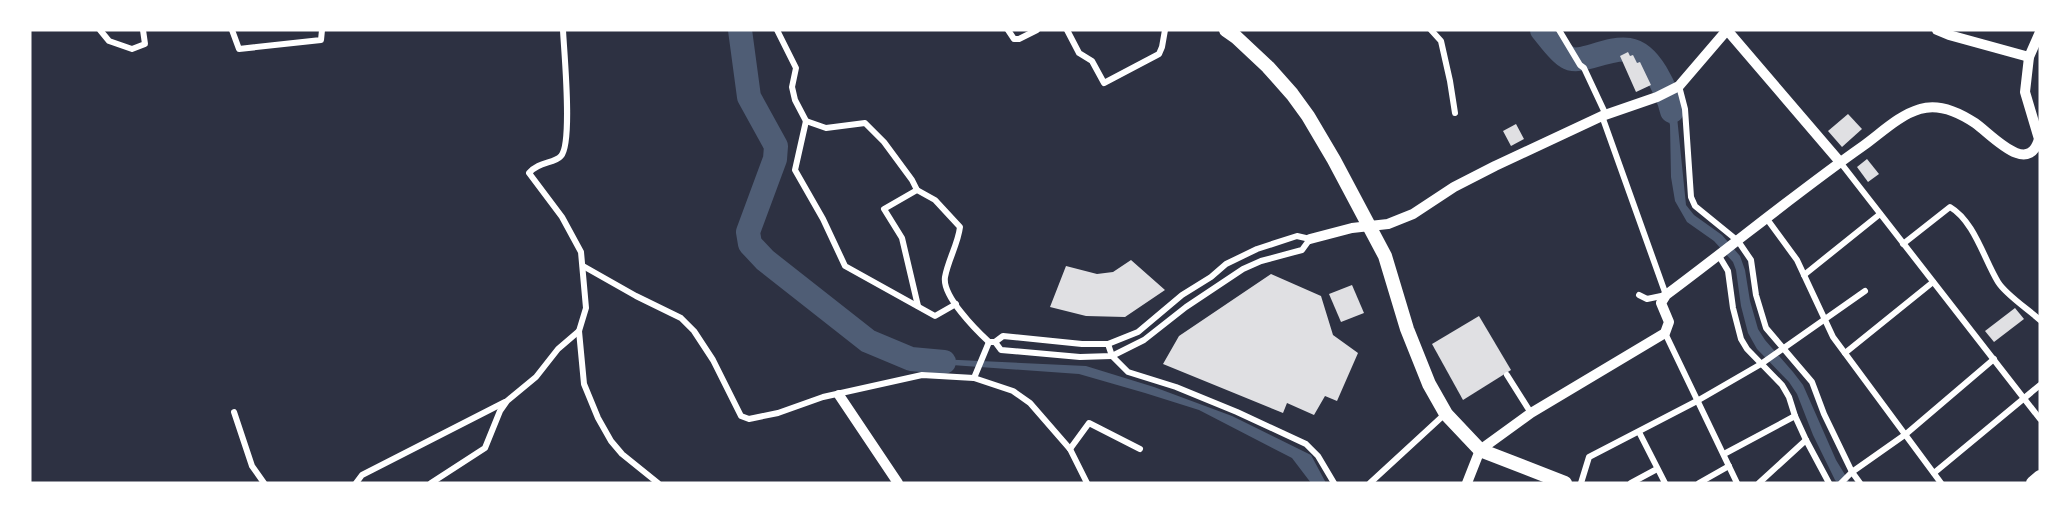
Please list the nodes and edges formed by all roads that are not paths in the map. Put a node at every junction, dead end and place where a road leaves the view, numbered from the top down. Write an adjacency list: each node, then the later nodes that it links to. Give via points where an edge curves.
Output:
1 (100, 30): 2 (street, via 109,41 132,49 145,44)
2 (142, 30)
3 (232, 30): 4 (street, via 239,48 321,40)
4 (322, 30)
5 (563, 30): 32 (street, via 566,146 558,160 534,167 529,173 562,217)
6 (777, 30): 22 (street, via 796,68 792,87)
7 (1008, 30): 8 (street, via 1014,39 1019,39)
8 (1037, 30)
9 (1067, 30): 10 (street, via 1079,53 1092,61 1104,83 1159,54)
10 (1165, 30)
11 (1431, 30): 19 (street, via 1441,41)
12 (1559, 30): 21 (street, via 1584,68)
13 (1727, 30): 18 (street); 23 (street)
14 (1937, 30): 17 (street)
15 (1235, 32): 27 (main road, via 1308,116)
16 (2040, 32): 17 (street)
17 (2029, 57): 20 (street, via 2025,92)
18 (1679, 86): 21 (street); 29 (street, via 1691,197 1695,206)
19 (1455, 113)
20 (2036, 114): 23 (street, via 2039,139 2029,154 2011,151 1976,124 1934,106 1910,112)
21 (1604, 116): 27 (street, via 1454,187 1413,214); 37 (street)
22 (806, 121): 24 (street, via 826,128 865,123 884,142); 39 (street, via 795,170 845,266)
23 (1840, 162): 25 (street); 26 (street)
24 (917, 190): 38 (street, via 935,200 960,227 945,279); 39 (street, via 884,209 902,238)
25 (1880, 214): 30 (street); 33 (street)
26 (1767, 219): 29 (street); 33 (street)
27 (1371, 227): 28 (street); 62 (main road, via 1385,256 1407,329)
28 (1310, 239): 46 (street, via 1297,236 1226,264 1138,332); 50 (street, via 1302,250 1243,269 1144,340)
29 (1735, 243): 31 (street); 47 (street, via 1751,260 1766,328)
30 (1903, 244): 34 (street); 41 (street, via 1950,207 1959,212 1999,284)
31 (1720, 254): 37 (street); 52 (street, via 1728,271 1741,339)
32 (583, 266): 42 (street, via 586,308); 56 (street, via 681,318 713,360 741,416 749,419 778,413)
33 (1804, 275): 40 (street)
34 (1933, 282): 49 (street); 51 (street)
35 (1865, 291): 40 (street)
36 (1639, 295): 37 (street, via 1647,299)
37 (1666, 295): 43 (street, via 1661,303 1669,322)
38 (956, 304): 39 (street, via 935,316); 45 (street, via 974,328)
39 (918, 306)
40 (1824, 320): 47 (street); 49 (street)
41 (2040, 320)
42 (579, 331): 58 (street, via 558,349 536,377); 81 (street, via 584,384 598,418 622,454)
43 (1665, 333): 59 (street); 61 (street)
44 (1031, 339): 45 (street, via 1003,336); 46 (street); 48 (street)
45 (992, 342): 48 (street, via 1000,350); 54 (street)
46 (1108, 344): 50 (street)
47 (1783, 349): 52 (street); 74 (street, via 1812,382)
48 (1031, 353): 50 (street)
49 (1845, 353): 66 (street)
50 (1112, 356): 84 (street, via 1128,372 1176,387 1306,444)
51 (1994, 359): 57 (street); 66 (street)
52 (1761, 364): 59 (street); 63 (street, via 1782,385)
53 (1507, 375): 61 (street)
54 (974, 376): 56 (street, via 922,375); 68 (street, via 1013,391 1030,403)
55 (2040, 385): 57 (street)
56 (839, 395): 82 (street)
57 (2024, 399): 64 (street); 75 (street)
58 (507, 401): 79 (street, via 363,475); 80 (street, via 484,448)
59 (1697, 401): 65 (street); 71 (street)
60 (234, 412): 78 (street, via 252,466)
61 (1531, 413): 70 (street)
62 (1446, 414): 70 (main road); 85 (street)
63 (1795, 416): 67 (street); 71 (street)
64 (2040, 419)
65 (1639, 432): 73 (street); 88 (street, via 1589,457)
66 (1906, 434): 74 (street); 75 (street)
67 (1806, 440): 93 (street); 94 (street)
68 (1070, 448): 69 (street, via 1089,423); 83 (street)
69 (1140, 449)
70 (1480, 450): 77 (main road); 86 (street)
71 (1724, 454): 72 (street)
72 (1729, 466): 91 (street); 92 (street)
73 (1657, 469): 89 (street); 90 (street)
74 (1852, 472): 95 (street); 96 (street)
75 (1934, 473): 97 (street)
76 (2040, 477): 98 (main road)
77 (1551, 480): 87 (main road)
78 (264, 483)
79 (356, 483)
80 (431, 483)
81 (658, 483)
82 (898, 483)
83 (1088, 483)
84 (1334, 483)
85 (1370, 483)
86 (1467, 483)
87 (1565, 483)
88 (1581, 483)
89 (1631, 483)
90 (1665, 483)
91 (1699, 483)
92 (1737, 483)
93 (1759, 483)
94 (1829, 483)
95 (1841, 483)
96 (1860, 483)
97 (1941, 483)
98 (2033, 483)

